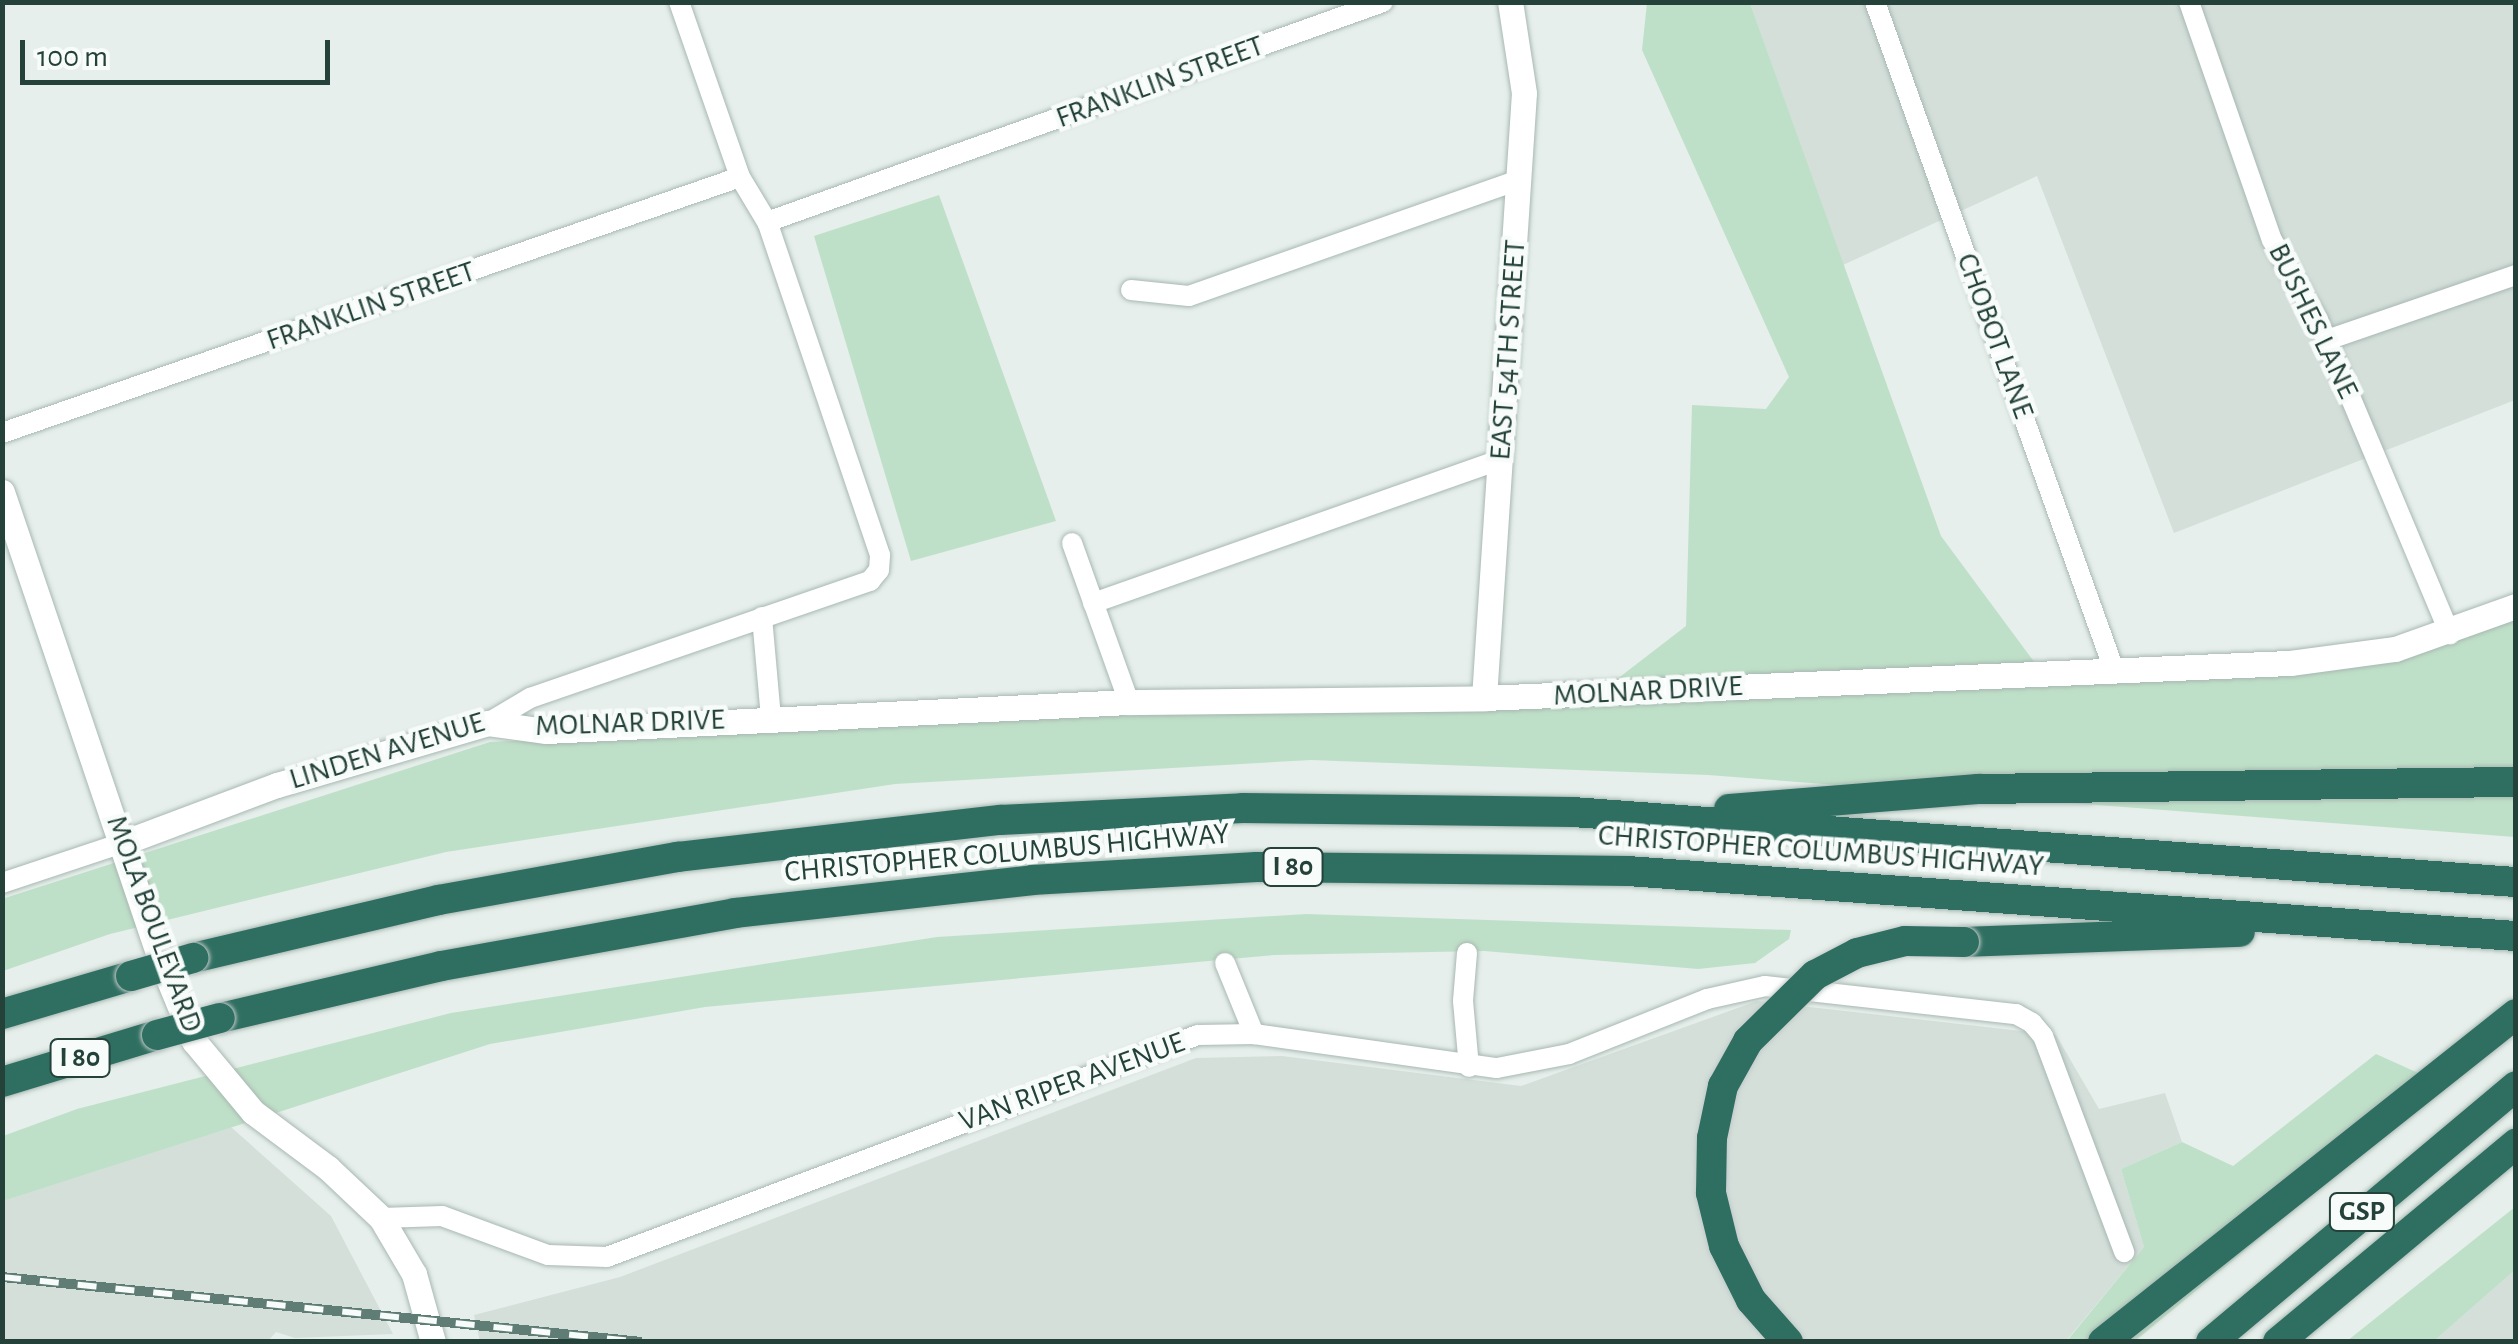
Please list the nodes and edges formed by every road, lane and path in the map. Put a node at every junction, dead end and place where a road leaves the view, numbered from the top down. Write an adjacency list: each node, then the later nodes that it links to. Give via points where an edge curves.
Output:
1 (678, 2): 6 (street)
2 (1383, 2): 8 (street, FRANKLIN STREET)
3 (1510, 2): 7 (street, EAST 54TH STREET, via 1522,56)
4 (1875, 2): 20 (street, CHOBOT LANE)
5 (2189, 2): 11 (street, BUSHES LANE, via 2272,240)
6 (740, 177): 8 (street); 12 (street, FRANKLIN STREET)
7 (1518, 180): 10 (street, via 1188,296); 13 (street, EAST 54TH STREET)
8 (767, 222): 18 (street, LINDEN AVENUE, via 880,555 870,581)
9 (2516, 276): 11 (street)
10 (1131, 290)
11 (2326, 340): 19 (street, BUSHES LANE)
12 (2, 433)
13 (1501, 459): 16 (street); 21 (street, EAST 54TH STREET)
14 (2, 492): 29 (street, MOLA BOULEVARD)
15 (1072, 543): 16 (street)
16 (1094, 603): 22 (street)
17 (2516, 606): 19 (street, MOLNAR DRIVE)
18 (762, 617): 23 (street); 24 (street, LINDEN AVENUE, via 530,698)
19 (2450, 634): 20 (street, MOLNAR DRIVE, via 2342,659)
20 (2114, 670): 21 (street, MOLNAR DRIVE)
21 (1484, 698): 22 (street, MOLNAR DRIVE)
22 (1129, 702): 23 (street, MOLNAR DRIVE)
23 (771, 717): 24 (street, MOLNAR DRIVE, via 546,731)
24 (488, 722): 29 (street, LINDEN AVENUE, via 278,785)
25 (2516, 770): 27 (highway)
26 (2516, 782): 27 (highway)
27 (2172, 785): 28 (highway, via 1886,792)
28 (1647, 817): 30 (highway, CHRISTOPHER COLUMBUS HIGHWAY / I 80); 36 (highway, CHRISTOPHER COLUMBUS HIGHWAY / I 80, bridge, via 1310,807 918,827 582,873 193,958)
29 (125, 842): 31 (street, LINDEN AVENUE); 43 (street, MOLA BOULEVARD, via 194,1041 253,1112)
30 (2516, 882)
31 (2, 883)
32 (2378, 926): 33 (highway, CHRISTOPHER COLUMBUS HIGHWAY / I 80); 40 (highway, CHRISTOPHER COLUMBUS HIGHWAY / I 80, bridge, via 1628,871 1405,865 1181,870 884,894 661,924 220,1018); 46 (highway, bridge, via 1905,941 1857,953 1816,974 1765,1020 1723,1086 1712,1138 1712,1192 1724,1246 1750,1300)
33 (2516, 936)
34 (1467, 953): 39 (street)
35 (1225, 963): 38 (street)
36 (2, 1014)
37 (2516, 1014): 47 (highway)
38 (1254, 1034): 39 (street, VAN RIPER AVENUE); 43 (street, VAN RIPER AVENUE, via 1198,1035 1140,1054 607,1257 548,1255 442,1216)
39 (1469, 1067): 44 (street, VAN RIPER AVENUE, via 1528,1065 1707,999 1764,986 2016,1014 2043,1036)
40 (2, 1082)
41 (2516, 1086): 48 (highway, GSP)
42 (2516, 1144): 49 (highway, GSP)
43 (381, 1218): 45 (street, MOLA BOULEVARD, via 414,1274)
44 (2124, 1252)
45 (433, 1342)
46 (1788, 1342)
47 (2104, 1342)
48 (2211, 1342)
49 (2278, 1342)

